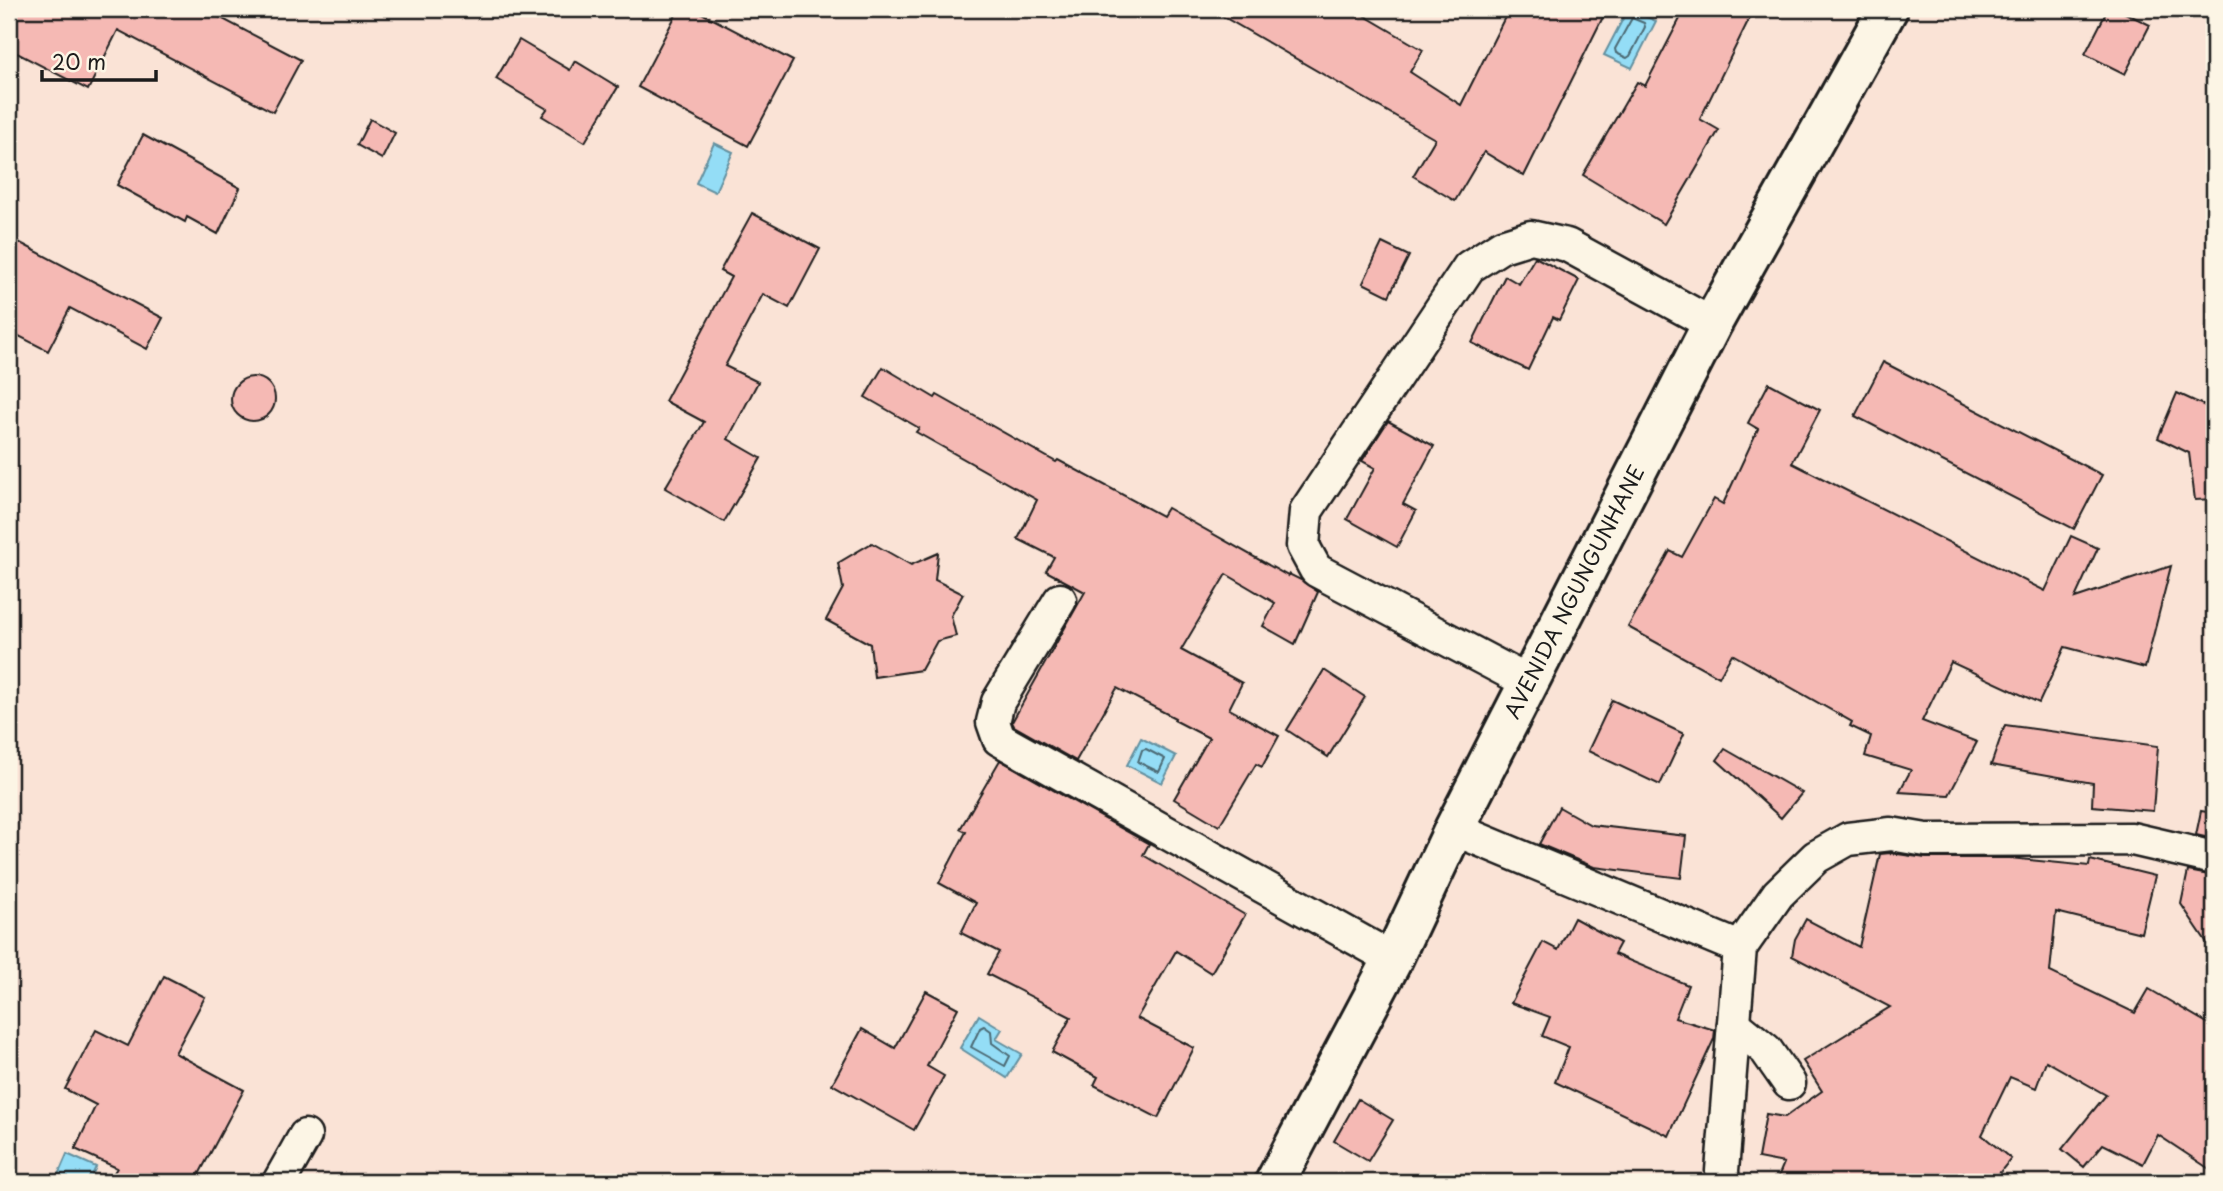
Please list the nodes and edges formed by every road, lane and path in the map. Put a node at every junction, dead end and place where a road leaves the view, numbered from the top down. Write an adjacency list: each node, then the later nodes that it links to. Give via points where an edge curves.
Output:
1 (1888, 9): 2 (street, AVENIDA NGUNGUNHANE)
2 (1712, 324): 4 (street, AVENIDA NGUNGUNHANE); 4 (street, via 1567,245 1531,237 1502,246 1469,267 1306,511 1303,546 1316,570)
3 (1059, 600): 8 (street, via 998,702 993,722 999,739)
4 (1530, 683): 5 (street, AVENIDA NGUNGUNHANE)
5 (1454, 829): 7 (street); 8 (street, AVENIDA NGUNGUNHANE)
6 (2214, 858): 7 (street, via 2132,839 1926,840 1891,834 1848,839 1816,857 1778,894)
7 (1740, 948): 9 (street)
8 (1393, 959): 14 (street, AVENIDA NGUNGUNHANE)
9 (1734, 1024): 10 (street, via 1766,1050); 12 (street)
10 (1789, 1083)
11 (305, 1136): 13 (street)
12 (1719, 1178)
13 (279, 1182)
14 (1275, 1182)

